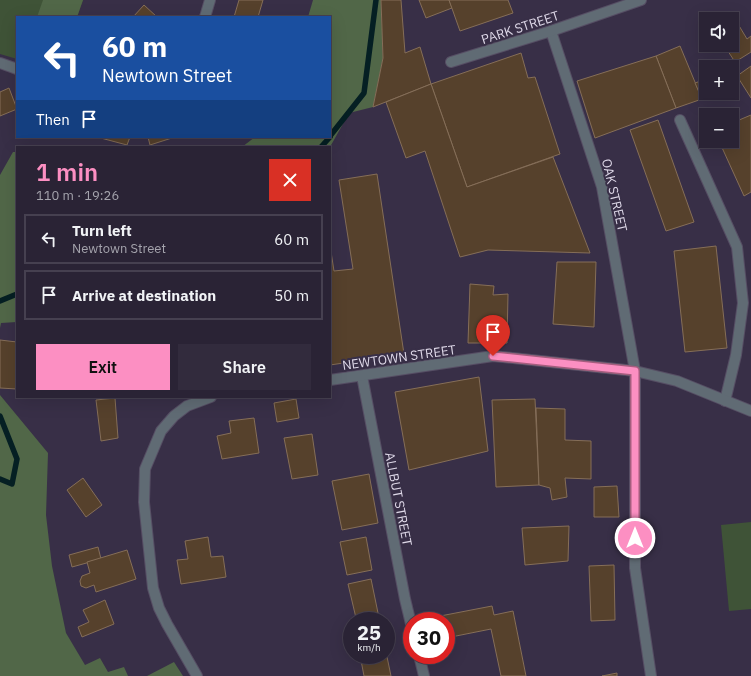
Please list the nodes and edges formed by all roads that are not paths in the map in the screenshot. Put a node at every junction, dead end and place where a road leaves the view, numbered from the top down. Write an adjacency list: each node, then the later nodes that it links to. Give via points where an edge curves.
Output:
1 (210, 0): 3 (street)
2 (641, 0): 4 (street, PARK STREET)
3 (205, 16)
4 (551, 31): 5 (street, PARK STREET); 9 (street, OAK STREET, via 602,187)
5 (451, 62)
6 (0, 63): 7 (street)
7 (16, 69)
8 (680, 120): 13 (street, via 737,247 743,303 736,355)
9 (635, 371): 10 (street, NEWTOWN STREET, via 493,356); 13 (street, NEWTOWN STREET, via 677,381); 19 (street, OAK STREET, via 635,568)
10 (362, 376): 11 (street, NEWTOWN STREET); 15 (street, ALLBUT STREET)
11 (331, 380)
12 (208, 398): 17 (street, via 187,406 174,416 161,431 145,469 144,502 153,588 167,624)
13 (725, 401): 14 (street, NEWTOWN STREET)
14 (751, 411)
15 (408, 612)
16 (421, 664): 18 (street)
17 (198, 676)
18 (424, 676)
19 (651, 676)

